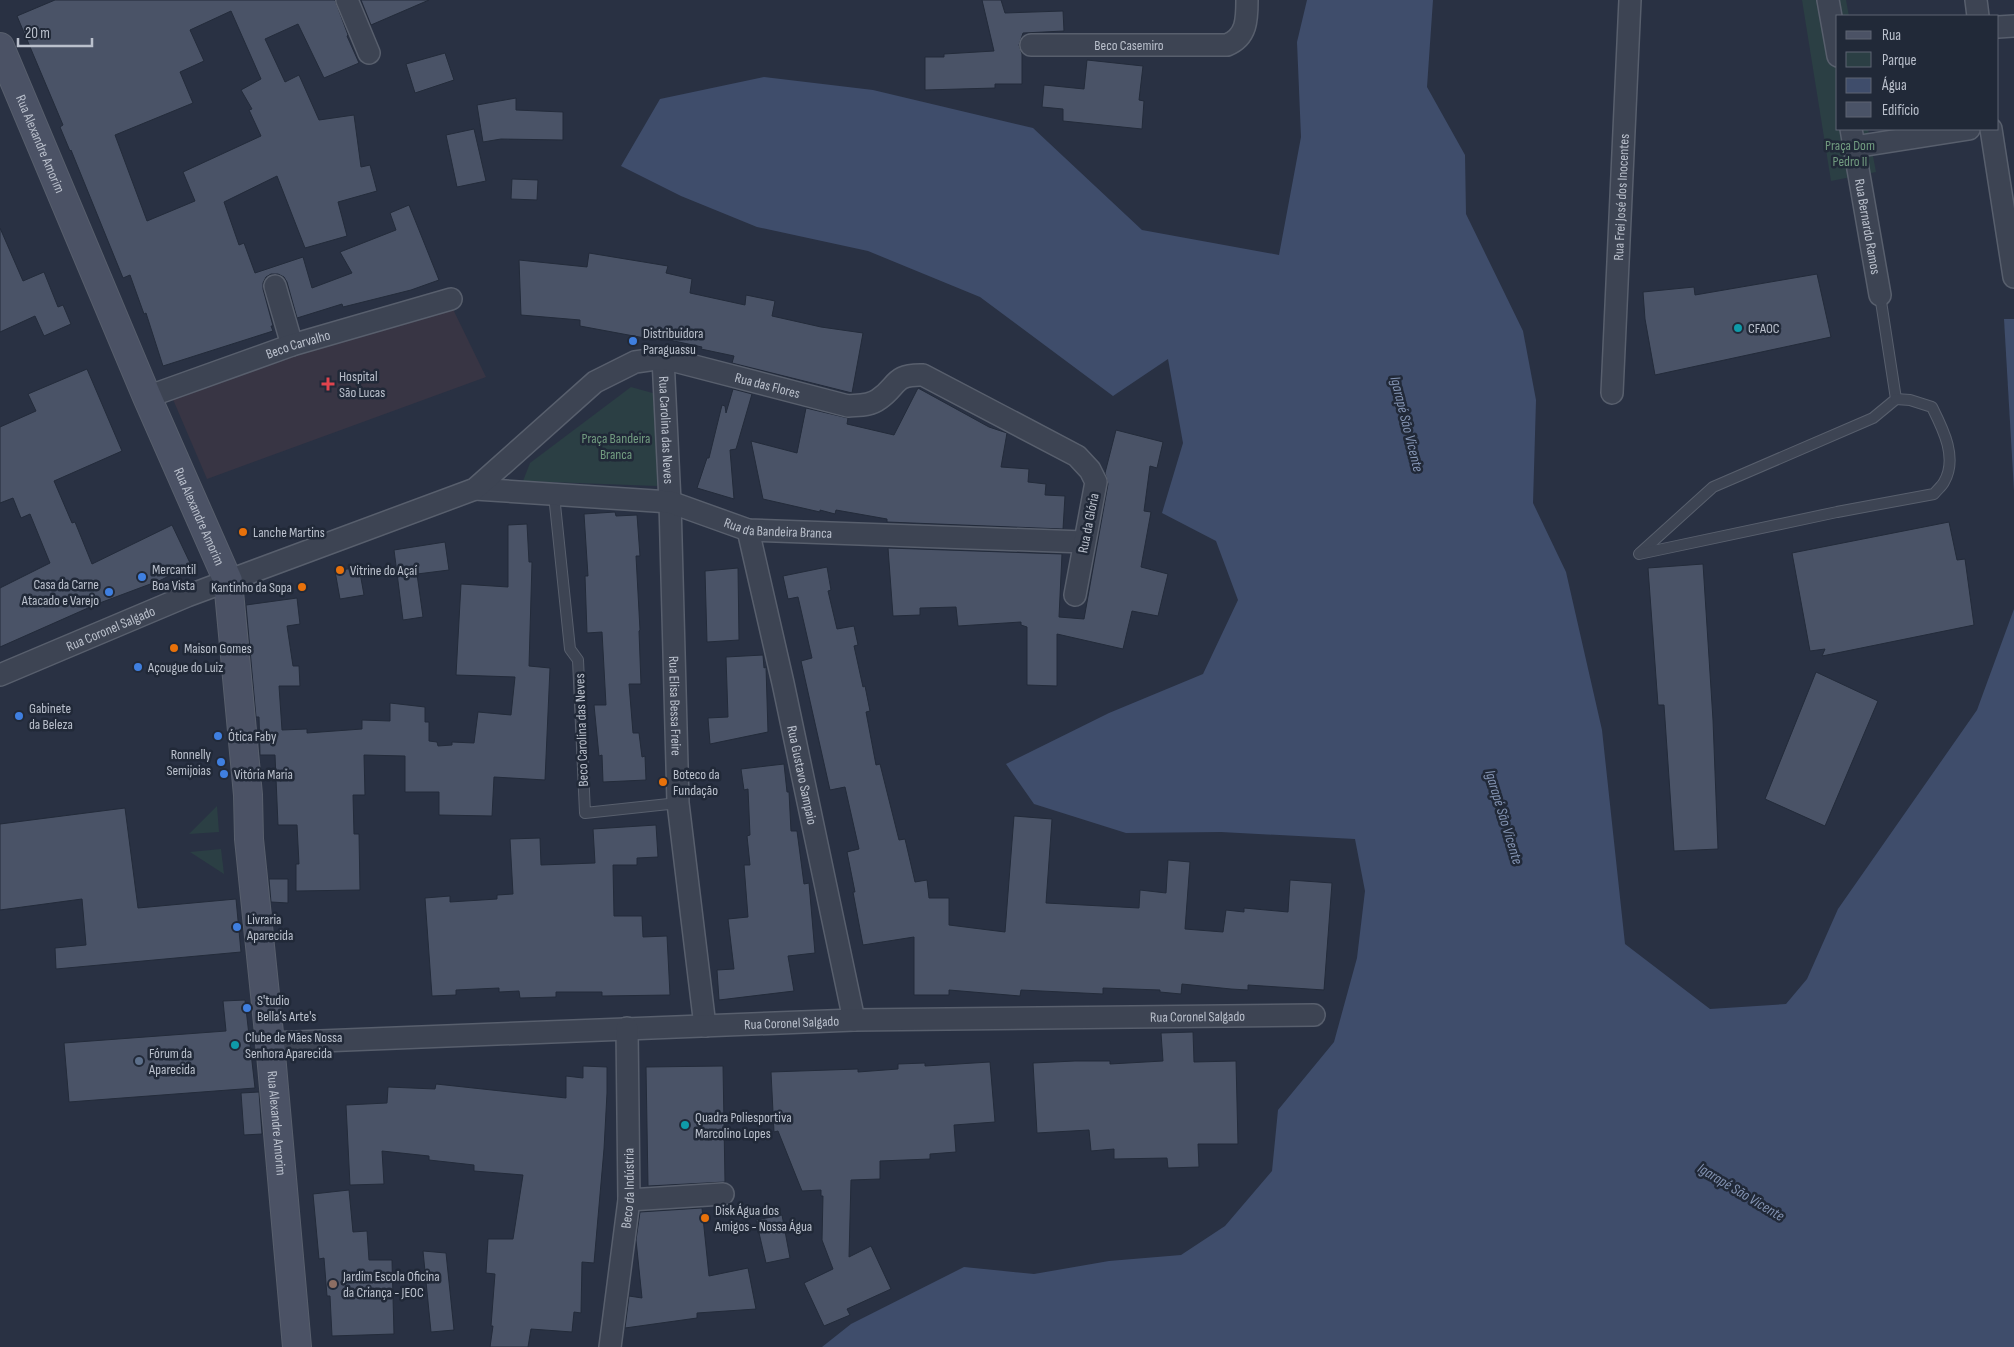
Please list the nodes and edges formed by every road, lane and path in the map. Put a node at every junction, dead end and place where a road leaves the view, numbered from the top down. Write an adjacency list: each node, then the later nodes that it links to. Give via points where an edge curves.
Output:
1 (347, 0): 12 (street)
2 (1247, 0): 10 (street, Beco Casemiro, via 1246,28 1235,42 1227,45)
3 (1630, 0): 22 (street, Rua Frei José dos Inocentes)
4 (1828, 0): 9 (street)
5 (1976, 0): 6 (street)
6 (1978, 15)
7 (2014, 26): 8 (street)
8 (1999, 27)
9 (1836, 42)
10 (1031, 45)
11 (0, 47): 23 (street, Rua Alexandre Amorim)
12 (369, 53)
13 (1956, 130): 15 (street)
14 (1991, 130): 16 (street)
15 (1853, 138): 18 (street, Rua Bernardo Ramos)
16 (2014, 277)
17 (275, 286): 20 (street)
18 (1880, 294): 24 (lane)
19 (451, 300): 20 (street, Beco Carvalho)
20 (292, 345): 23 (street, Beco Carvalho)
21 (663, 358): 25 (street, Rua das Flores, via 848,406 866,405 879,399 902,378 922,375); 26 (street, Rua das Flores, via 635,362 595,382); 28 (street, Rua Carolina das Neves)
22 (1612, 393)
23 (147, 397): 31 (street, Rua Alexandre Amorim)
24 (1896, 399): 24 (lane, via 1873,418 1713,487 1639,554 1934,494 1944,482 1949,468 1949,449 1943,429 1932,407)
25 (1077, 456): 30 (street, Rua da Glória, via 1096,482)
26 (475, 489): 27 (street, Rua da Bandeira Branca); 31 (street, Rua Coronel Salgado)
27 (554, 495): 28 (street, Rua da Bandeira Branca); 34 (lane, Beco Carolina das Neves, via 570,649 578,660 585,813)
28 (670, 502): 29 (street, Rua da Bandeira Branca); 34 (street, Rua Elisa Bessa Freire)
29 (748, 530): 30 (street, Rua da Bandeira Branca); 36 (street, Rua Gustavo Sampaio)
30 (1084, 542): 32 (street, Rua da Glória)
31 (228, 581): 33 (street, Rua Coronel Salgado); 39 (street, Rua Alexandre Amorim)
32 (1075, 595)
33 (0, 675)
34 (678, 803): 37 (street, Rua Elisa Bessa Freire)
35 (1314, 1015): 36 (street, Rua Coronel Salgado)
36 (854, 1020): 37 (street, Rua Coronel Salgado)
37 (705, 1026): 38 (street, Rua Coronel Salgado)
38 (626, 1028): 39 (street, Rua Coronel Salgado); 41 (street, Beco da Indústria)
39 (270, 1043): 42 (street, Rua Alexandre Amorim)
40 (723, 1194): 41 (street)
41 (629, 1200): 43 (street, Beco da Indústria)
42 (297, 1347)
43 (610, 1347)

